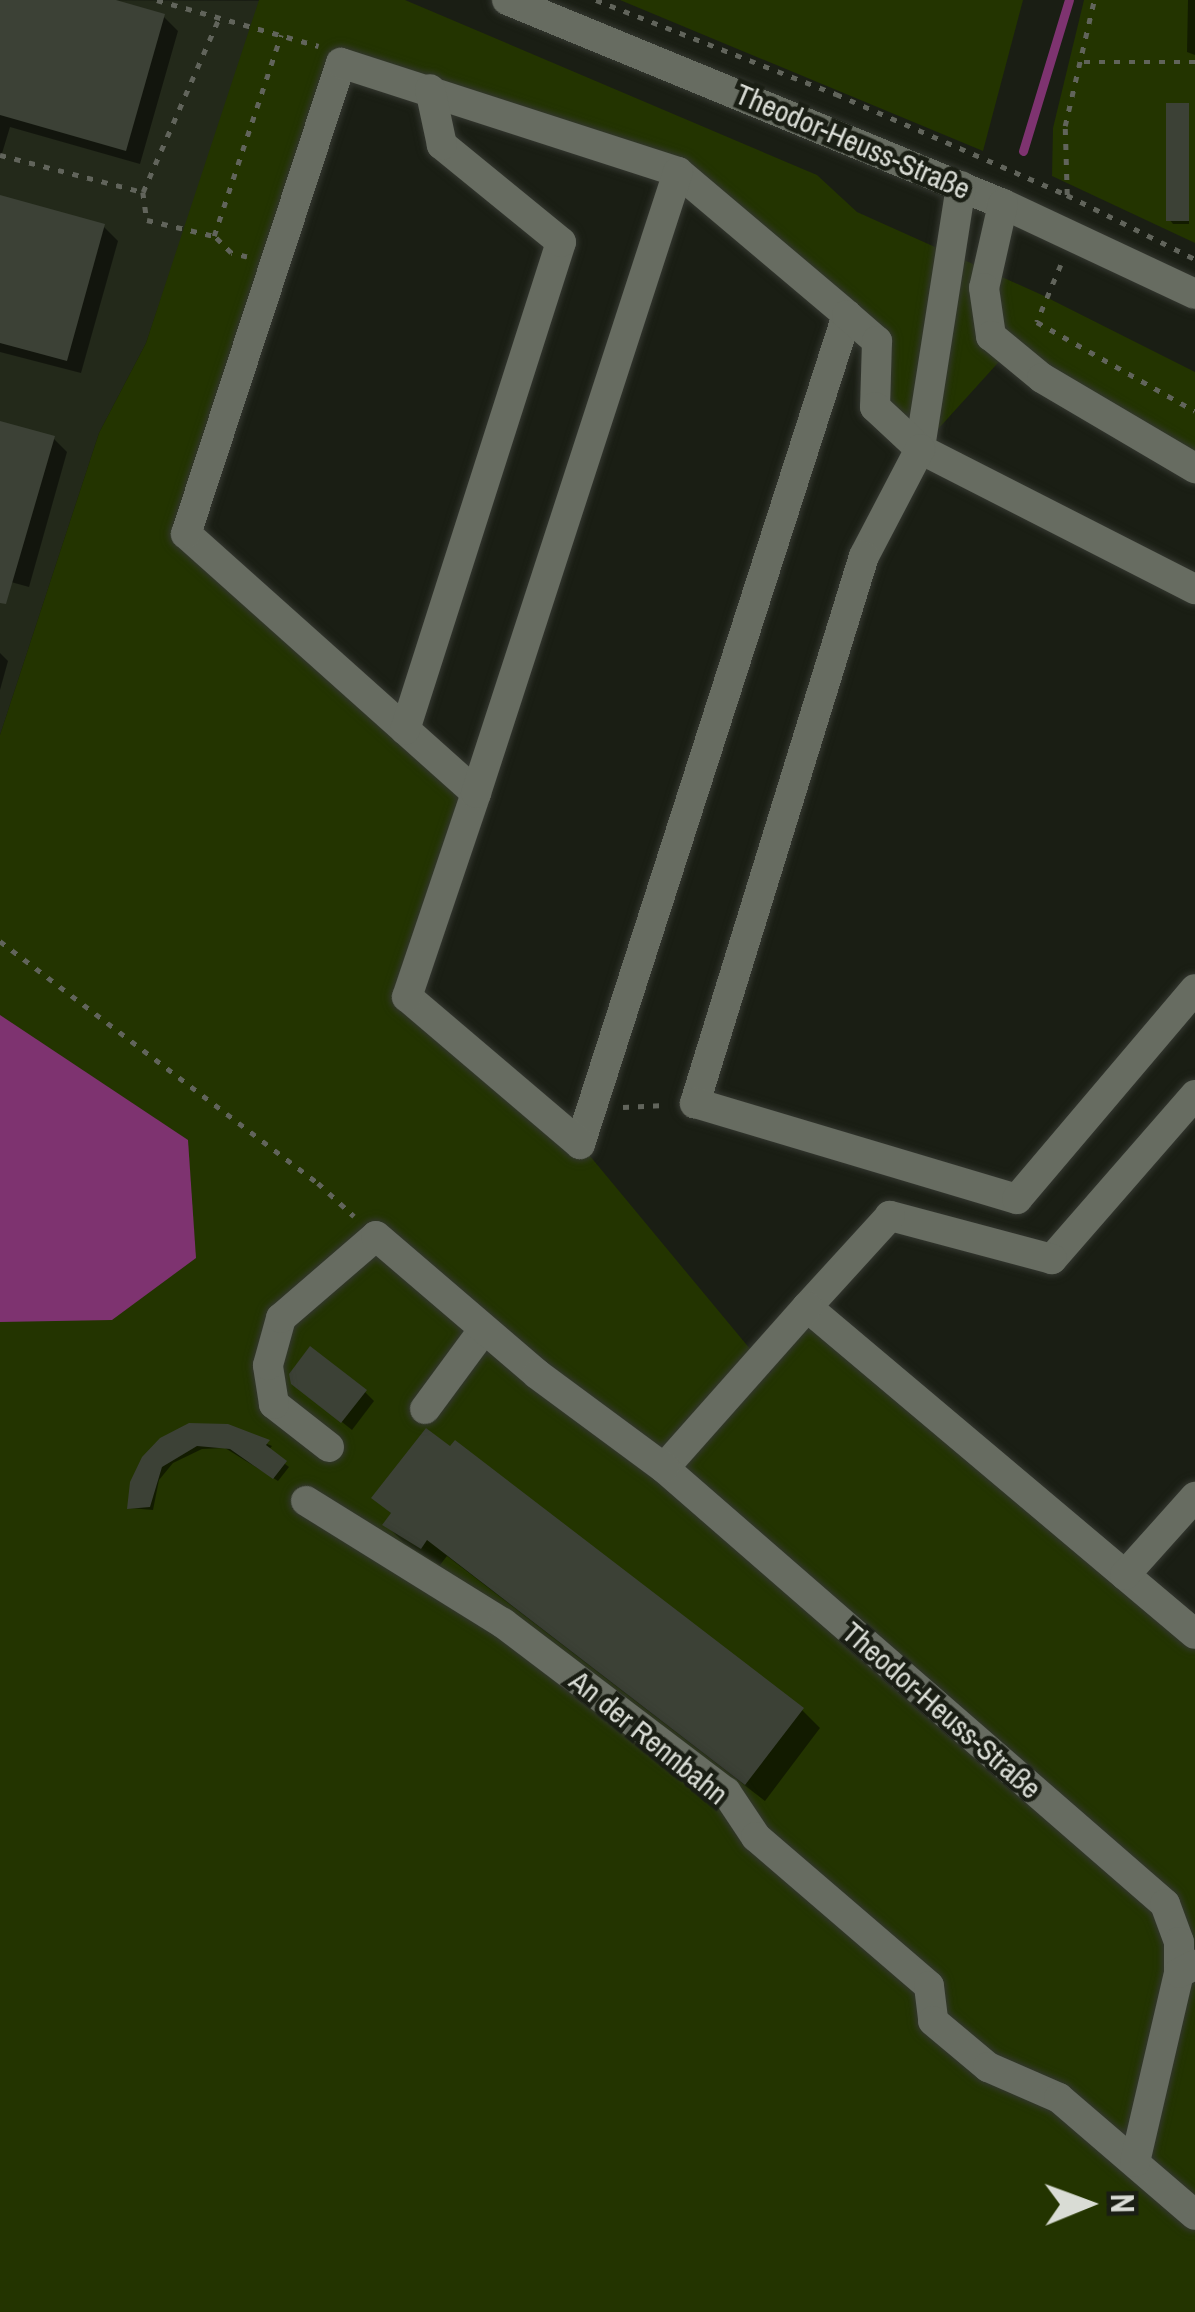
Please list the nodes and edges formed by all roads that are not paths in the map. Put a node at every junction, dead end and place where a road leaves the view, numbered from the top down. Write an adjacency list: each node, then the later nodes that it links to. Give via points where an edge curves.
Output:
1 (507, 0): 4 (street, Theodor-Heuss-Straße)
2 (430, 89): 3 (street); 11 (street, via 442,145 561,242); 11 (street, via 341,63 185,535)
3 (678, 172): 7 (street); 12 (street)
4 (961, 186): 5 (street, Theodor-Heuss-Straße); 8 (street)
5 (1004, 204): 6 (street, Theodor-Heuss-Straße); 9 (street, via 984,288 991,336 1042,378)
6 (1195, 294)
7 (847, 315): 8 (street, via 877,341 874,407); 12 (street, via 580,1144 407,997)
8 (920, 449): 10 (street); 15 (street, via 864,556 695,1103)
9 (1195, 468)
10 (1195, 589)
11 (405, 730): 12 (street)
12 (476, 793)
13 (1195, 989): 15 (street, via 1017,1199)
14 (1195, 1095): 16 (street, via 1052,1259)
15 (888, 1160): 16 (street)
16 (890, 1216): 17 (street)
17 (807, 1306): 21 (street); 24 (street)
18 (484, 1329): 19 (street); 20 (street, Theodor-Heuss-Straße, via 376,1236 281,1318 268,1365 274,1404); 21 (street, Theodor-Heuss-Straße)
19 (424, 1409)
20 (329, 1448)
21 (664, 1468): 26 (street, Theodor-Heuss-Straße, via 1165,1904)
22 (1195, 1497): 24 (street)
23 (306, 1501): 27 (street, An der Rennbahn, via 502,1623 726,1792 756,1837 928,1986 933,2021 988,2066 1059,2098)
24 (1125, 1575): 25 (street)
25 (1193, 1627)
26 (1187, 1969): 27 (street)
27 (1135, 2162): 28 (street, An der Rennbahn)
28 (1195, 2215)

